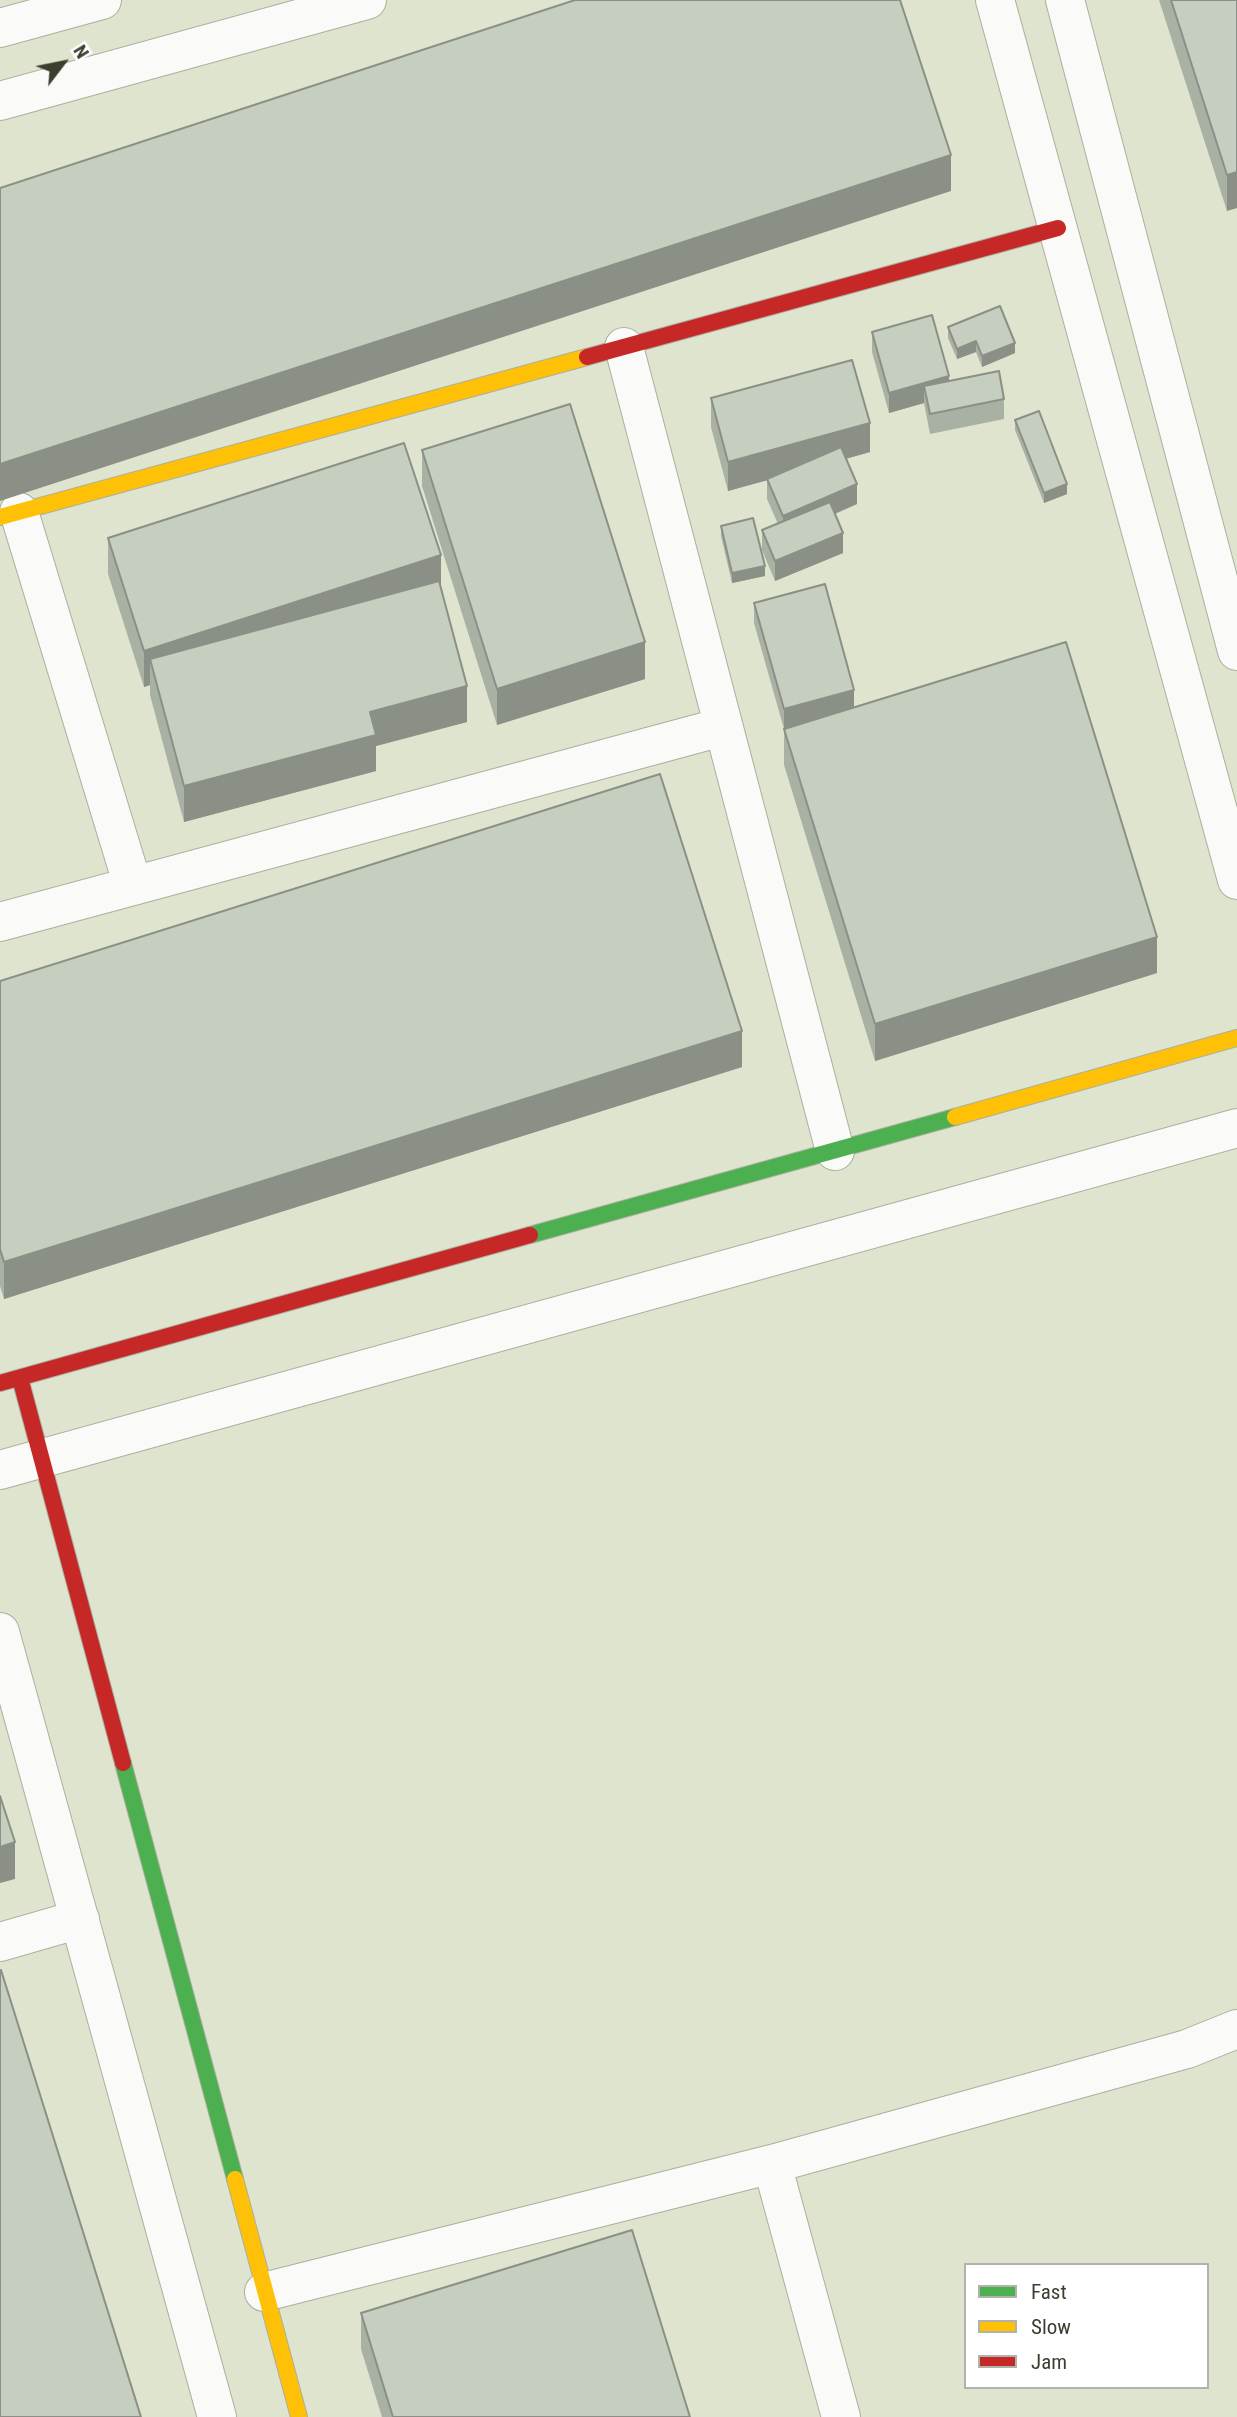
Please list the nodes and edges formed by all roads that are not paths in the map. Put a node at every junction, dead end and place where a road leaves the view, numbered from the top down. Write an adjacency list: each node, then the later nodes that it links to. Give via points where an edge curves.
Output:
1 (102, 0): 5 (street)
2 (367, 0): 6 (street)
3 (995, 0): 7 (street)
4 (1065, 0): 10 (street)
5 (0, 28)
6 (0, 101)
7 (1058, 228): 8 (street); 12 (street)
8 (624, 347): 9 (street); 11 (street)
9 (9, 514): 13 (street)
10 (1237, 651)
11 (723, 727): 13 (street); 17 (street)
12 (1237, 880)
13 (133, 886): 14 (street)
14 (0, 922)
15 (1237, 1038): 17 (street)
16 (1237, 1128): 20 (street)
17 (835, 1151): 18 (street)
18 (20, 1378): 19 (street); 20 (street)
19 (0, 1384)
20 (42, 1458): 21 (street); 27 (street)
21 (0, 1470)
22 (0, 1632): 23 (street)
23 (80, 1919): 24 (street); 28 (street)
24 (0, 1941)
25 (1237, 2029): 26 (street, via 1186,2049)
26 (772, 2164): 27 (street); 30 (street)
27 (264, 2292): 29 (street)
28 (217, 2417)
29 (299, 2417)
30 (842, 2417)

